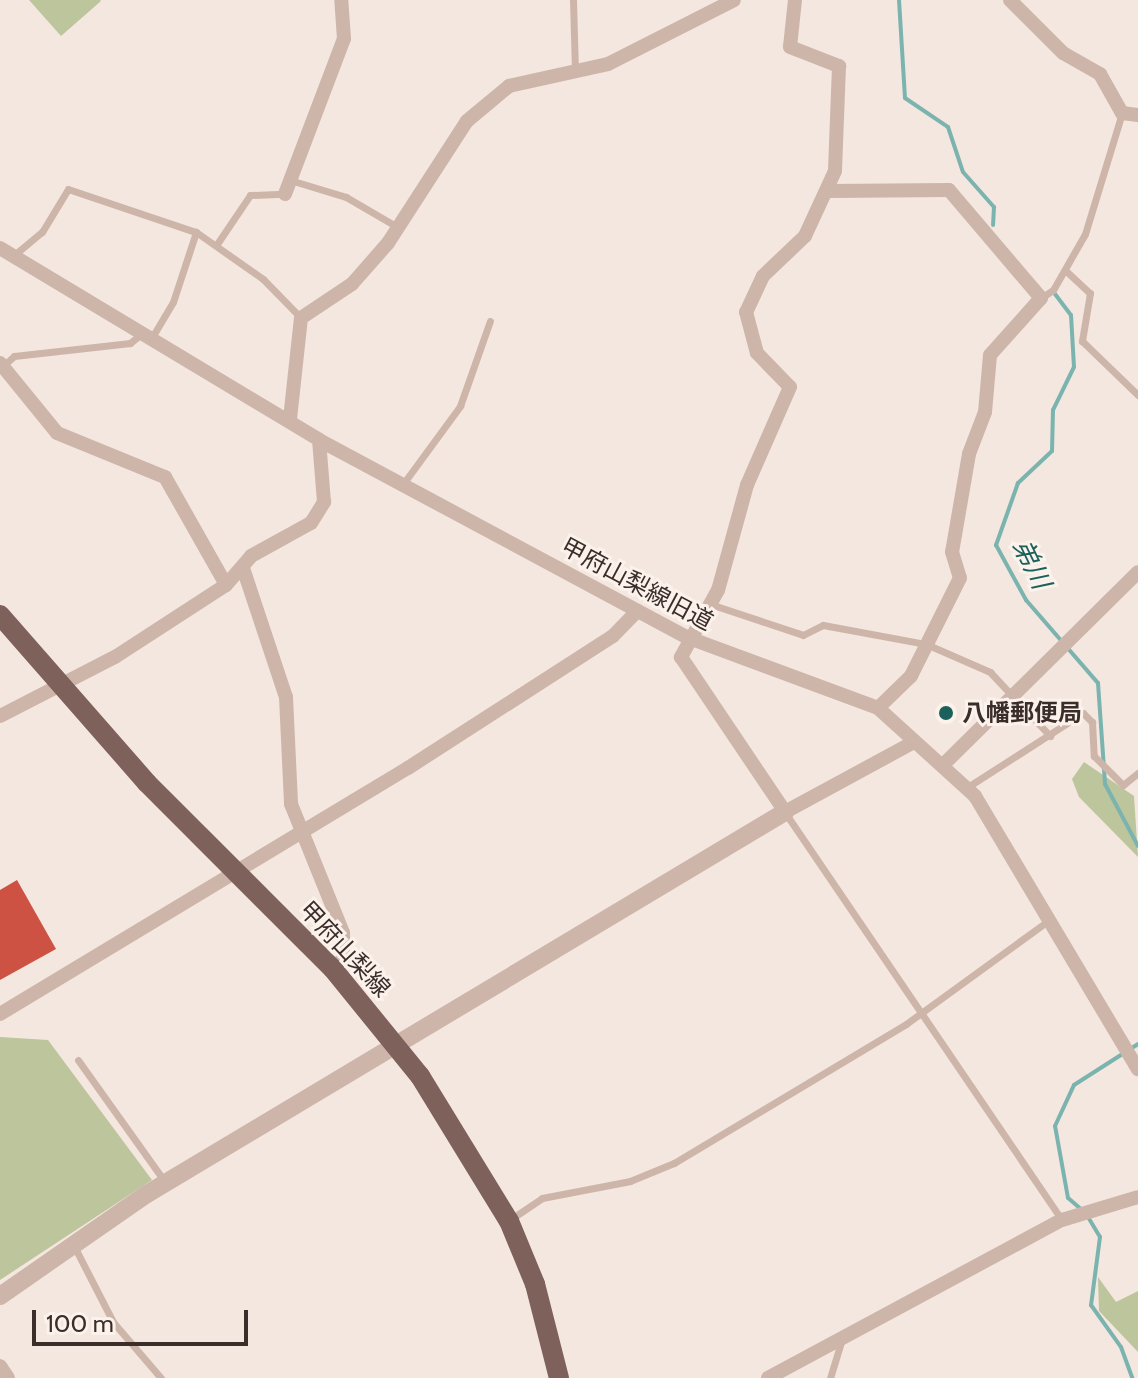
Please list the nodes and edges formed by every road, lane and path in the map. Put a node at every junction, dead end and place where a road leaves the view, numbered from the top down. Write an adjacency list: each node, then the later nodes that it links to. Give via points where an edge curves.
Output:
1 (341, 0): 9 (street, via 344,39)
2 (573, 0): 6 (lane)
3 (734, 0): 6 (street)
4 (795, 0): 10 (street, via 790,47 839,66)
5 (1010, 0): 7 (street, via 1063,53 1100,74)
6 (575, 76): 11 (street, via 509,86 467,121)
7 (1122, 113): 8 (street); 15 (lane, via 1115,152)
8 (1138, 115)
9 (286, 187): 11 (lane, via 346,197); 13 (lane, via 250,195)
10 (829, 191): 16 (street, via 949,190); 28 (street, via 805,236 763,276 746,312 757,353 790,387 756,461 739,531)
11 (400, 228): 17 (street, via 352,284)
12 (196, 232): 13 (lane); 14 (lane, via 68,189 42,232); 19 (lane, via 173,302)
13 (217, 244): 17 (lane)
14 (6, 252): 19 (street, 甲府山梨線旧道)
15 (1065, 270): 16 (lane); 21 (lane, via 1090,293 1082,341)
16 (1041, 298): 32 (street, via 990,355 985,412 969,454 952,552 960,578)
17 (301, 318): 22 (street)
18 (490, 321): 24 (lane, via 460,406)
19 (146, 337): 20 (lane, via 14,356); 22 (street, 甲府山梨線旧道)
20 (2, 364): 27 (street, via 57,433 165,477)
21 (1138, 395)
22 (290, 419): 23 (street, 甲府山梨線旧道)
23 (319, 440): 24 (street, 甲府山梨線旧道); 25 (street, via 320,512)
24 (402, 485): 29 (street, 甲府山梨線旧道)
25 (243, 568): 27 (street); 43 (street, via 286,697 293,730 284,777)
26 (1138, 572): 34 (street)
27 (226, 585): 33 (street)
28 (710, 604): 31 (street); 32 (lane, via 803,635 823,625)
29 (637, 611): 31 (street, 甲府山梨線旧道); 43 (street, via 613,636)
30 (0, 615): 33 (main road, 甲府山梨線)
31 (689, 638): 35 (street, 甲府山梨線旧道); 42 (street, via 681,657)
32 (926, 644): 34 (lane, via 990,672); 35 (street, via 911,676)
33 (62, 686): 36 (street); 44 (main road, 甲府山梨線)
34 (1013, 693): 37 (lane); 39 (street)
35 (878, 708): 38 (street, 甲府山梨線旧道)
36 (0, 716)
37 (1050, 736): 40 (lane, via 1087,715 1094,756 1123,785); 41 (lane)
38 (914, 742): 39 (street, 甲府山梨線旧道); 42 (street)
39 (943, 765): 41 (street, 甲府山梨線旧道)
40 (1138, 773)
41 (966, 788): 45 (street, 甲府山梨線旧道)
42 (785, 812): 47 (lane); 49 (street)
43 (303, 830): 44 (street); 46 (street, via 343,933 343,959)
44 (234, 870): 46 (main road, 甲府山梨線); 48 (street)
45 (1049, 919): 47 (lane); 51 (street, 甲府山梨線旧道)
46 (333, 969): 49 (main road, 甲府山梨線)
47 (920, 1012): 54 (lane); 55 (lane, via 674,1163 630,1181 542,1198)
48 (0, 1014)
49 (398, 1047): 52 (street); 55 (main road, 甲府山梨線, via 459,1132)
50 (78, 1060): 52 (lane)
51 (1137, 1066)
52 (166, 1183): 56 (street)
53 (1138, 1197): 54 (street, via 1096,1216)
54 (1067, 1220): 58 (street)
55 (509, 1221): 62 (main road, 甲府山梨線, via 535,1284)
56 (73, 1244): 57 (street); 61 (lane, via 113,1322)
57 (0, 1296)
58 (841, 1341): 63 (street); 64 (lane)
59 (0, 1366): 60 (street)
60 (8, 1378)
61 (161, 1378)
62 (559, 1378)
63 (768, 1378)
64 (830, 1378)

